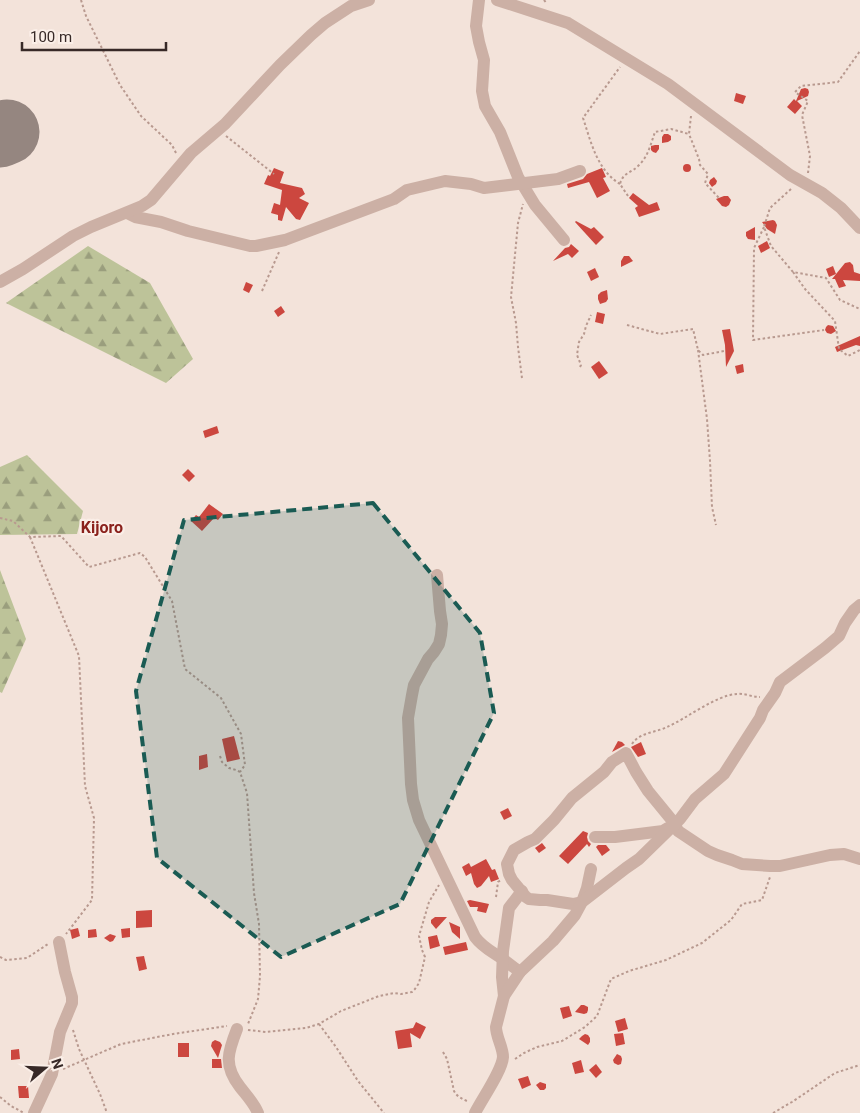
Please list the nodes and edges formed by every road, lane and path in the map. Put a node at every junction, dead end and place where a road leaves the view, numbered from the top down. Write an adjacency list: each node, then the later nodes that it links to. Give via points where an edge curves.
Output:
1 (80, 0): 11 (path, via 120,85 141,116 172,145)
2 (369, 0): 5 (street)
3 (479, 0): 15 (street, via 476,26 484,60 482,91 485,106)
4 (497, 0): 7 (street, via 568,23)
5 (353, 3): 9 (street, via 311,35)
6 (860, 51): 14 (path, via 838,82 801,86 795,92 808,101 802,115 810,156)
7 (626, 58): 8 (street); 16 (path, via 583,118 598,161)
8 (696, 105): 10 (path, via 691,115); 14 (street)
9 (219, 129): 11 (street, via 190,153); 13 (path)
10 (690, 134): 16 (path, via 671,129 655,132 646,157 622,177); 18 (path, via 700,165 708,174 705,183)
11 (181, 165): 20 (street, via 151,200)
12 (580, 171): 15 (street, via 558,180)
13 (274, 174)
14 (803, 182): 21 (path, via 770,208); 22 (street, via 841,208)
15 (522, 183): 23 (street, via 484,188 445,181 416,187 394,199); 24 (street, via 543,216)
16 (620, 184): 17 (path)
17 (628, 196)
18 (719, 198)
19 (524, 200): 36 (path, via 518,223 510,297)
20 (127, 212): 23 (street, via 142,219 250,246); 26 (street, via 74,236)
21 (764, 227): 25 (path, via 771,246); 31 (path, via 754,248 753,340)
22 (860, 228)
23 (285, 240): 27 (path)
24 (564, 240)
25 (793, 272): 28 (path, via 826,278 840,300); 33 (path, via 835,321 839,349 848,356)
26 (0, 282)
27 (262, 291)
28 (860, 309)
29 (591, 314): 35 (path, via 578,348)
30 (627, 325): 32 (path, via 660,334 693,329)
31 (824, 330)
32 (698, 350): 34 (path, via 703,355); 38 (path)
33 (860, 350)
34 (724, 351)
35 (580, 366)
36 (522, 378)
37 (0, 518): 39 (path, via 13,521)
38 (716, 524)
39 (30, 536): 45 (path, via 61,536 89,567 140,553 145,557 172,601 185,669 221,698 241,734 245,765); 56 (path, via 79,656 85,786 94,818 92,900)
40 (437, 575): 51 (street, via 441,635 439,644 414,685 408,736 413,800)
41 (860, 605): 46 (street, via 839,636 780,682 724,774 695,799)
42 (764, 695): 43 (path, via 737,694 721,698 665,728 636,739)
43 (626, 752): 46 (street, via 648,791); 52 (street, via 572,798 535,839 514,850 508,864)
44 (220, 756): 45 (path, via 229,768)
45 (240, 772): 63 (path, via 247,793 259,924 260,976 258,999 250,1019 247,1025)
46 (675, 824): 47 (street, via 657,832 615,838); 49 (street, via 678,831 717,855 742,864); 55 (street, via 640,858)
47 (595, 837)
48 (860, 859): 49 (street, via 844,854 830,855)
49 (780, 866): 67 (path, via 770,877 762,900 742,904 730,920 702,943 666,960 611,979 597,1016 585,1027 562,1041 537,1047)
50 (591, 869): 55 (street)
51 (445, 874): 58 (street, via 475,937 487,950); 62 (path, via 429,902 419,936 425,957 416,989 379,996)
52 (509, 874): 53 (street); 54 (path, via 498,882)
53 (522, 892): 55 (street, via 529,899 573,904); 58 (street, via 510,908)
54 (496, 897)
55 (582, 902): 59 (street, via 553,941)
56 (59, 942): 57 (path, via 46,945 27,958 6,960); 61 (street, via 72,997)
57 (0, 957)
58 (503, 959): 59 (street); 60 (street)
59 (520, 972): 60 (street)
60 (504, 996): 67 (street, via 496,1032 502,1054)
61 (68, 1011): 65 (path); 68 (street)
62 (319, 1024): 63 (path, via 266,1032); 75 (path)
63 (237, 1029): 65 (path, via 227,1026 121,1044); 74 (street, via 228,1063 237,1083)
64 (444, 1052): 70 (path, via 456,1094)
65 (84, 1059): 68 (path); 73 (path)
66 (860, 1065): 76 (path, via 835,1073)
67 (501, 1066): 70 (street)
68 (49, 1079): 72 (street)
69 (0, 1096): 71 (path)
70 (477, 1109)
71 (24, 1113)
72 (34, 1113)
73 (107, 1113)
74 (258, 1113)
75 (384, 1113)
76 (773, 1113)

